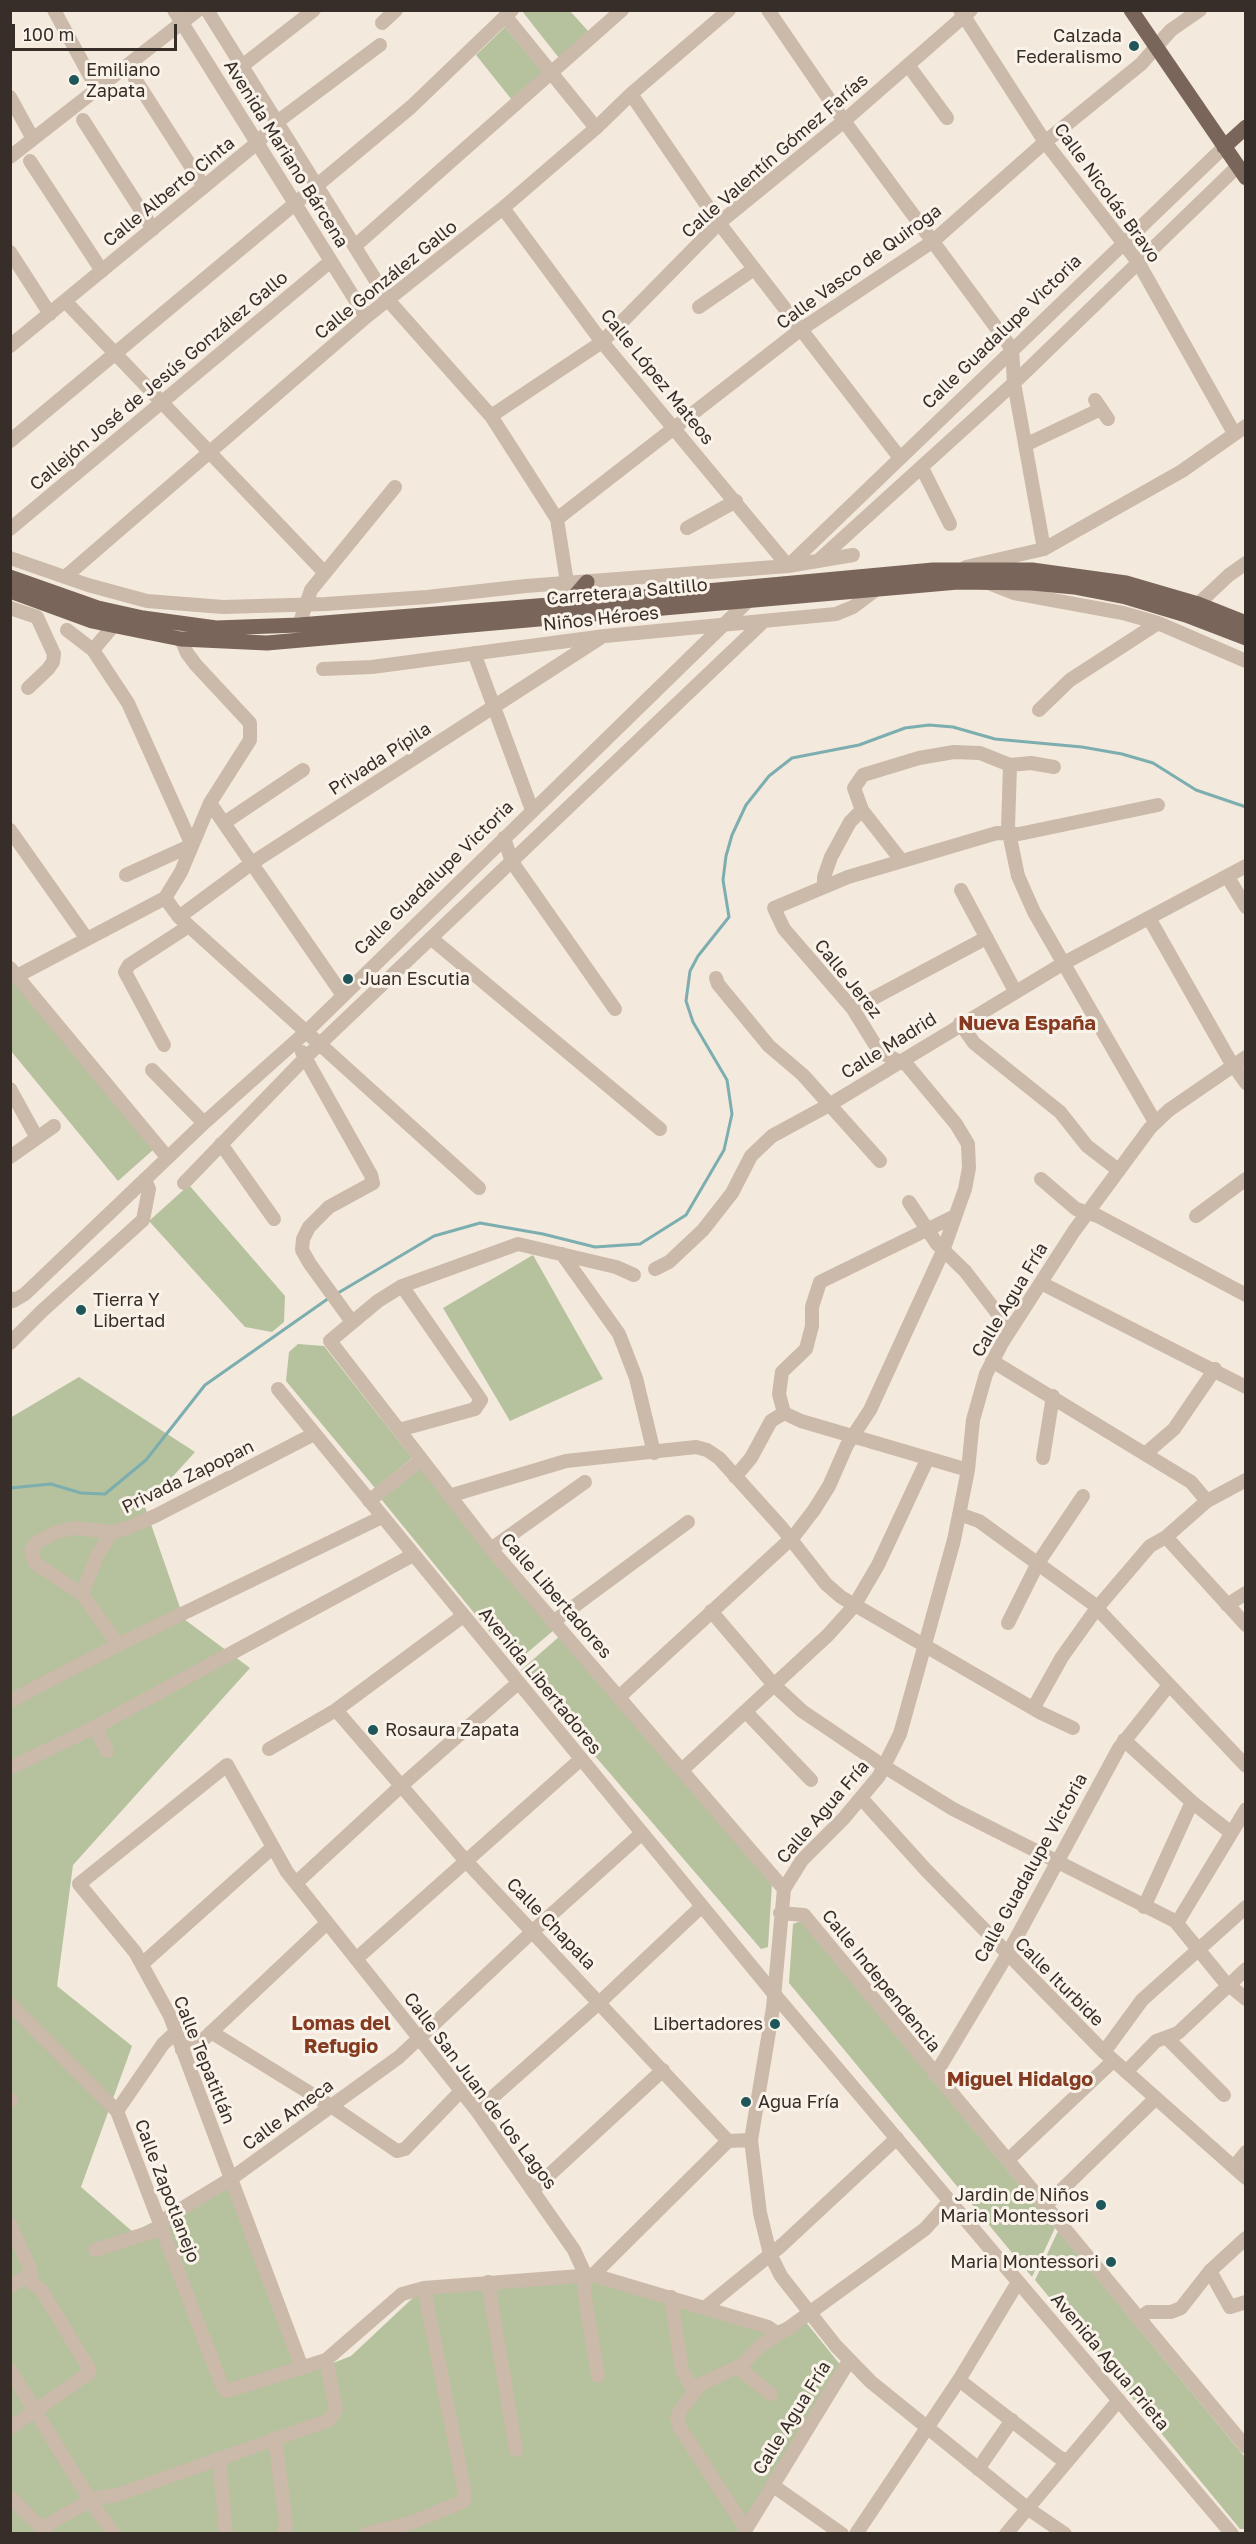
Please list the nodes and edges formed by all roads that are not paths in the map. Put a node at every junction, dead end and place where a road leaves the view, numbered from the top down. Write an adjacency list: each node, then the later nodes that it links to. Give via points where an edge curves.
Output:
1 (54, 10): 21 (street)
2 (198, 10): 13 (street)
3 (207, 10): 18 (street, Avenida Mariano Bárcena)
4 (314, 10): 18 (street)
5 (396, 10): 14 (street)
6 (622, 10): 19 (street)
7 (729, 10): 22 (street, Calle González Gallo)
8 (768, 10): 26 (street)
9 (1131, 10): 16 (main road)
10 (1200, 10): 16 (street, Calle Vasco de Quiroga, via 1171,30)
11 (965, 12): 17 (street, Calle Valentín Gómez Farías); 31 (street, Calle Nicolás Bravo)
12 (509, 14): 19 (street); 37 (street, via 411,107)
13 (178, 17): 21 (street); 32 (street, Avenida Mariano Bárcena)
14 (382, 23)
15 (380, 45): 27 (street, Calle Alberto Cinta)
16 (1156, 47): 31 (street, Calle Vasco de Quiroga, via 1141,64); 33 (main road)
17 (908, 65): 24 (street); 26 (street, Calle Valentín Gómez Farías)
18 (242, 66): 27 (street, Avenida Mariano Bárcena)
19 (551, 73): 29 (street); 45 (street)
20 (135, 79): 38 (street)
21 (97, 89): 30 (street)
22 (631, 94): 29 (street, Calle González Gallo); 41 (street)
23 (10, 97): 30 (street)
24 (947, 118)
25 (83, 120): 42 (street)
26 (844, 121): 41 (street, Calle Valentín Gómez Farías); 43 (street)
27 (278, 122): 32 (street, Calle Alberto Cinta); 37 (street, Avenida Mariano Bárcena)
28 (1245, 127): 33 (main road, Calle Guadalupe Victoria)
29 (596, 128): 40 (street, Calle González Gallo)
30 (33, 139): 34 (street)
31 (1045, 142): 43 (street, Calle Vasco de Quiroga); 44 (street, Calle Nicolás Bravo)
32 (257, 143): 38 (street, Calle Alberto Cinta); 39 (street, Avenida Mariano Bárcena)
33 (1224, 147): 36 (main road); 44 (street, Calle Guadalupe Victoria)
34 (10, 157)
35 (30, 161): 50 (street)
36 (1243, 168): 48 (street)
37 (317, 185): 39 (street); 45 (street, Avenida Mariano Bárcena)
38 (204, 187): 42 (street, Calle Alberto Cinta)
39 (295, 203): 47 (street, Avenida Mariano Bárcena); 60 (street)
40 (503, 208): 51 (street, Calle González Gallo); 57 (street, Calle López Mateos)
41 (719, 223): 49 (street); 57 (street, Calle Valentín Gómez Farías)
42 (153, 229): 50 (street, Calle Alberto Cinta)
43 (932, 242): 56 (street, Calle Vasco de Quiroga); 59 (street)
44 (1123, 243): 48 (street, Calle Nicolás Bravo); 59 (street, Calle Guadalupe Victoria)
45 (355, 246): 51 (street, Avenida Mariano Bárcena)
46 (10, 252): 54 (street)
47 (331, 261): 55 (street, Avenida Mariano Bárcena); 62 (street, Callejón José de Jesús González Gallo)
48 (1138, 262): 61 (street); 66 (street, Calle Nicolás Bravo)
49 (754, 269): 53 (street); 56 (street)
50 (102, 271): 52 (street, Calle Alberto Cinta)
51 (388, 300): 55 (street, Calle González Gallo); 64 (street, Avenida Mariano Bárcena)
52 (65, 301): 54 (street, Calle Alberto Cinta); 60 (street)
53 (699, 307)
54 (50, 314): 58 (street, Calle Alberto Cinta)
55 (366, 317): 69 (street, Calle González Gallo)
56 (800, 330): 65 (street, Calle Vasco de Quiroga); 70 (street)
57 (603, 342): 64 (street, Calle Valentín Gómez Farías); 65 (street, Calle López Mateos)
58 (10, 346)
59 (1012, 349): 61 (street); 70 (street, Calle Guadalupe Victoria)
60 (115, 352): 62 (street); 67 (street)
61 (1014, 383): 68 (street); 71 (street)
62 (161, 400): 69 (street); 77 (street, Callejón José de Jesús González Gallo)
63 (1101, 410): 68 (street)
64 (491, 416): 74 (street, Avenida Mariano Bárcena)
65 (675, 428): 73 (street, Calle López Mateos); 74 (street, Calle Vasco de Quiroga)
66 (1240, 429): 78 (street, via 1182,471)
67 (10, 441)
68 (1025, 445): 78 (street)
69 (211, 452): 85 (street); 87 (street, Calle González Gallo)
70 (900, 458): 83 (street, Calle Guadalupe Victoria)
71 (922, 468): 75 (street); 81 (street)
72 (395, 487): 85 (street)
73 (736, 501): 76 (street); 83 (street, Calle López Mateos)
74 (557, 519): 90 (street)
75 (950, 524)
76 (687, 528)
77 (10, 529)
78 (1044, 549): 84 (street)
79 (853, 555): 81 (street)
80 (10, 558): 87 (street)
81 (819, 560): 83 (street)
82 (1245, 563): 96 (street)
83 (788, 566): 88 (street)
84 (958, 569): 95 (main road, Carretera a Saltillo); 96 (main road, Carretera a Saltillo, via 1075,574 1126,583)
85 (324, 572): 97 (street)
86 (10, 577): 105 (main road, Carretera a Saltillo, via 98,608 162,621 216,628)
87 (66, 577): 97 (street, via 147,601 223,607)
88 (587, 582): 90 (street); 95 (main road)
89 (986, 582): 91 (main road, Carretera a Saltillo); 101 (street, via 1014,593); 108 (main road, Carretera a Saltillo, via 1074,587 1126,597)
90 (568, 583): 95 (street); 97 (street)
91 (877, 589): 94 (main road, Carretera a Saltillo); 99 (street, Niños Héroes, via 846,612)
92 (10, 591): 93 (main road, Carretera a Saltillo)
93 (34, 601): 98 (street); 104 (main road, Carretera a Saltillo)
94 (748, 601): 103 (street, Calle Guadalupe Victoria); 109 (main road, Carretera a Saltillo, via 306,641)
95 (568, 603): 105 (main road, Carretera a Saltillo)
96 (1198, 604): 102 (main road, Carretera a Saltillo)
97 (304, 605): 105 (street)
98 (16, 610): 100 (street); 114 (street, via 37,617 52,646 53,662)
99 (764, 621): 103 (street, Niños Héroes); 130 (street)
100 (10, 622)
101 (1158, 623): 112 (street); 116 (street, via 1070,680)
102 (1245, 623)
103 (724, 624): 107 (street, Niños Héroes); 122 (street, Calle Guadalupe Victoria)
104 (114, 625): 109 (main road, Carretera a Saltillo); 110 (street)
105 (299, 625)
106 (67, 630): 110 (street)
107 (604, 636): 111 (street, Niños Héroes); 115 (street, Privada Pípila)
108 (1245, 638)
109 (182, 639): 120 (street, via 186,653 252,726 250,740)
110 (93, 650): 128 (street, via 128,704)
111 (474, 653): 113 (street, Niños Héroes, via 372,667); 115 (street)
112 (1244, 661)
113 (323, 669)
114 (28, 688)
115 (494, 707): 122 (street); 131 (street, Privada Pípila)
116 (1039, 710)
117 (1010, 765): 118 (street); 123 (street, via 980,753 954,752 868,773 859,778 854,788); 126 (street)
118 (1054, 767)
119 (303, 770): 124 (street, Privada Pípila)
120 (210, 803): 124 (street); 128 (street)
121 (1158, 805): 126 (street)
122 (532, 810): 127 (street, Calle Guadalupe Victoria)
123 (862, 810): 129 (street); 135 (street, via 850,822 831,857)
124 (224, 823): 131 (street)
125 (10, 830): 142 (street)
126 (1009, 834): 129 (street, via 997,833); 144 (street, via 1025,894)
127 (504, 838): 130 (street); 148 (street, Calle Guadalupe Victoria)
128 (191, 844): 133 (street); 137 (street, via 181,872)
129 (901, 860): 135 (street)
130 (512, 862): 143 (street); 149 (street)
131 (252, 863): 140 (street, Privada Pípila); 148 (street)
132 (1245, 866): 134 (street, Calle Madrid)
133 (126, 874)
134 (1227, 876): 138 (street); 139 (street, Calle Madrid)
135 (824, 886): 150 (street, Calle Jerez, via 774,908 784,929)
136 (961, 890): 141 (street)
137 (165, 898): 140 (street); 142 (street)
138 (1245, 907)
139 (1149, 918): 144 (street, Calle Madrid); 158 (street)
140 (184, 921): 152 (street, via 292,1019); 154 (street, Privada Pípila, via 124,972)
141 (986, 938): 147 (street); 150 (street)
142 (87, 939): 145 (street)
143 (432, 939): 153 (street); 166 (street)
144 (1064, 963): 147 (street, Calle Madrid); 163 (street)
145 (14, 972): 170 (street)
146 (716, 978): 162 (street, via 769,1046)
147 (1015, 991): 151 (street, Calle Madrid)
148 (342, 994): 152 (street, Calle Guadalupe Victoria)
149 (615, 1009)
150 (853, 1009): 157 (street, Calle Jerez, via 881,1050)
151 (960, 1023): 157 (street, Calle Madrid); 172 (street, via 974,1043 1060,1112 1087,1146)
152 (301, 1036): 153 (street); 156 (street); 164 (street, Calle Guadalupe Victoria)
153 (320, 1044): 156 (street); 177 (street)
154 (164, 1045)
155 (1245, 1057): 158 (street, Calle Agua Fría)
156 (305, 1058): 168 (street); 193 (street, via 373,1184 329,1207 303,1239 302,1250)
157 (899, 1061): 162 (street, Calle Madrid); 180 (street, Calle Jerez, via 907,1065 968,1143 969,1168)
158 (1233, 1065): 160 (street); 163 (street, Calle Agua Fría)
159 (153, 1070): 164 (street)
160 (1245, 1083)
161 (10, 1089): 167 (street)
162 (830, 1105): 171 (street); 186 (street, Calle Madrid, via 758,1147 732,1193 704,1230 669,1262)
163 (1155, 1122): 172 (street, Calle Agua Fría)
164 (204, 1123): 170 (street, Calle Guadalupe Victoria)
165 (54, 1126): 167 (street)
166 (660, 1130)
167 (37, 1138): 169 (street)
168 (221, 1144): 176 (street); 182 (street)
169 (10, 1157)
170 (167, 1157): 173 (street, Calle Guadalupe Victoria)
171 (880, 1161)
172 (1117, 1169): 179 (street, Calle Agua Fría)
173 (145, 1179): 191 (street, Calle Guadalupe Victoria); 192 (street, via 149,1189 143,1220)
174 (1041, 1179): 179 (street)
175 (1245, 1179): 181 (street)
176 (184, 1183)
177 (479, 1188)
178 (909, 1202): 183 (street)
179 (1086, 1214): 188 (street, Calle Agua Fría); 190 (street, via 1098,1216)
180 (955, 1216): 183 (street); 184 (street, Calle Jerez)
181 (1196, 1216)
182 (274, 1219)
183 (925, 1228): 184 (street); 201 (street, via 820,1282 806,1349 782,1372 779,1394)
184 (943, 1251): 194 (street, via 965,1271 1001,1318); 204 (street, Calle Jerez, via 870,1410)
185 (562, 1254): 187 (street); 189 (street, via 518,1244); 205 (street, via 619,1334 636,1378)
186 (655, 1269)
187 (634, 1275)
188 (1041, 1283): 194 (street, Calle Agua Fría); 197 (street)
189 (402, 1286): 193 (street); 202 (street, via 480,1397 480,1403 475,1408)
190 (1245, 1295)
191 (16, 1298): 192 (street)
192 (42, 1311): 195 (street)
193 (352, 1322): 202 (street, Calle Libertadores, via 330,1341)
194 (1013, 1326): 196 (street, Calle Agua Fría)
195 (10, 1343)
196 (993, 1360): 200 (street); 210 (street, Calle Agua Fría, via 976,1405)
197 (1215, 1370): 198 (street); 206 (street, via 1174,1429)
198 (1245, 1387)
199 (278, 1389): 203 (street, Avenida Libertadores)
200 (1053, 1396): 206 (street); 207 (street)
201 (784, 1413): 204 (street); 211 (street, via 771,1421 751,1458)
202 (399, 1430): 209 (street, Calle Libertadores)
203 (314, 1434): 216 (street, Avenida Libertadores); 221 (street, Privada Zapopan, via 155,1516)
204 (853, 1437): 208 (street); 223 (street, Calle Jerez, via 822,1498)
205 (654, 1453): 211 (street, via 696,1447 707,1450); 214 (street, via 566,1461)
206 (1145, 1454): 217 (street, via 1196,1486)
207 (1043, 1458)
208 (927, 1460): 210 (street); 230 (street, via 879,1565)
209 (416, 1463): 214 (street, Calle Libertadores); 216 (street)
210 (968, 1470): 218 (street, Calle Agua Fría)
211 (735, 1477): 223 (street)
212 (1245, 1480): 217 (street)
213 (585, 1482): 224 (street)
214 (448, 1496): 224 (street, Calle Libertadores)
215 (1083, 1496): 226 (street)
216 (371, 1498): 219 (street, Avenida Libertadores)
217 (1207, 1501): 222 (street)
218 (959, 1514): 226 (street, via 979,1521); 238 (street, Calle Agua Fría)
219 (382, 1517): 225 (street, Avenida Libertadores); 237 (street)
220 (688, 1522): 234 (street)
221 (112, 1532): 228 (street, via 97,1556); 228 (street, Privada Zapopan, via 74,1528 57,1532 31,1550 35,1563)
222 (1166, 1536): 229 (street); 231 (street, via 1150,1546)
223 (790, 1539): 230 (street, via 826,1584); 232 (street, Calle Jerez)
224 (491, 1549): 234 (street, Calle Libertadores)
225 (413, 1555): 233 (street, Avenida Libertadores); 247 (street)
226 (1038, 1563): 231 (street); 235 (street)
227 (1245, 1593): 229 (street)
228 (82, 1594): 237 (street, Privada Zapopan)
229 (1227, 1605): 236 (street)
230 (854, 1606): 238 (street); 240 (street)
231 (1097, 1608): 241 (street); 244 (street, via 1062,1657)
232 (711, 1611): 240 (street); 242 (street, Calle Jerez)
233 (463, 1616): 239 (street, Avenida Libertadores); 245 (street)
234 (553, 1622): 242 (street, Calle Libertadores)
235 (1008, 1623)
236 (1245, 1625)
237 (118, 1645): 243 (street)
238 (925, 1645): 244 (street); 254 (street, Calle Agua Fría, via 900,1734)
239 (518, 1683): 252 (street, Avenida Libertadores); 258 (street)
240 (774, 1685): 246 (street); 254 (street, via 802,1711)
241 (1169, 1685): 249 (street, Calle Guadalupe Victoria); 253 (street)
242 (619, 1697): 256 (street, Calle Libertadores)
243 (10, 1701)
244 (1034, 1707): 248 (street)
245 (336, 1710): 250 (street); 258 (street, Calle Chapala)
246 (746, 1712): 256 (street); 257 (street)
247 (95, 1728): 251 (street); 255 (street)
248 (1073, 1728)
249 (1124, 1740): 260 (street); 266 (street, Calle Guadalupe Victoria)
250 (269, 1749)
251 (107, 1751)
252 (581, 1759): 263 (street, Avenida Libertadores); 265 (street)
253 (1245, 1766)
254 (885, 1767): 259 (street, Calle Agua Fría); 266 (street, via 976,1822)
255 (10, 1768)
256 (683, 1769): 269 (street, Calle Libertadores)
257 (811, 1780)
258 (401, 1786): 265 (street, Calle Chapala); 268 (street)
259 (861, 1798): 269 (street, Calle Agua Fría, via 802,1860); 278 (street, Calle Iturbide)
260 (1192, 1802): 262 (street); 271 (street)
261 (1245, 1809): 262 (street)
262 (1230, 1832): 275 (street)
263 (642, 1833): 270 (street, Avenida Libertadores); 276 (street, Calle Ameca)
264 (273, 1847): 267 (street, Calle San Juan de los Lagos, via 227,1765); 268 (street, Calle San Juan de los Lagos); 280 (street)
265 (465, 1860): 276 (street, Calle Chapala); 279 (street)
266 (1059, 1862): 271 (street); 278 (street, Calle Guadalupe Victoria)
267 (79, 1884): 280 (street, Calle Tepatitlán)
268 (296, 1884): 274 (street, Calle San Juan de los Lagos)
269 (784, 1889): 273 (street, Calle Agua Fría)
270 (702, 1906): 283 (street, Avenida Libertadores); 285 (street)
271 (1144, 1906): 275 (street)
272 (1245, 1907): 277 (street)
273 (780, 1920): 283 (street, Calle Agua Fría); 295 (street, Calle Independencia, via 804,1915)
274 (327, 1923): 279 (street, Calle San Juan de los Lagos); 288 (street)
275 (1177, 1923): 277 (street)
276 (533, 1931): 285 (street, Calle Chapala); 290 (street, Calle Ameca)
277 (1196, 1950): 282 (street); 292 (street, via 1142,2000)
278 (1007, 1955): 292 (street, Calle Iturbide); 295 (street, Calle Guadalupe Victoria)
279 (356, 1959): 290 (street, Calle San Juan de los Lagos)
280 (142, 1964): 287 (street, Calle Tepatitlán)
281 (1245, 1969): 282 (street)
282 (1229, 1985): 284 (street); 289 (street)
283 (774, 1995): 302 (street, Avenida Agua Prieta); 303 (street, Calle Agua Fría)
284 (1245, 1999)
285 (600, 2002): 293 (street, Calle Chapala); 301 (street)
286 (10, 2004): 300 (street, Calle Zapotlanejo)
287 (176, 2032): 291 (street, Calle Tepatitlán); 300 (street, via 162,2044)
288 (211, 2032): 291 (street); 299 (street)
289 (1168, 2038): 294 (street, via 1156,2041); 297 (street)
290 (420, 2039): 296 (street, Calle San Juan de los Lagos); 299 (street, Calle Ameca)
291 (182, 2050): 308 (street, Calle Tepatitlán)
292 (1108, 2057): 294 (street, Calle Iturbide); 306 (street)
293 (663, 2070): 304 (street, Calle Chapala); 310 (street)
294 (1126, 2072): 298 (street, Calle Iturbide)
295 (935, 2075): 306 (street, Calle Independencia)
296 (462, 2091): 299 (street, via 400,2152); 301 (street, Calle San Juan de los Lagos)
297 (1224, 2095)
298 (1155, 2099): 307 (street, Calle Iturbide); 312 (street)
299 (331, 2106): 308 (street, Calle Ameca)
300 (117, 2111): 314 (street, Calle Zapotlanejo)
301 (477, 2111): 310 (street, Calle San Juan de los Lagos)
302 (897, 2138): 311 (street, Avenida Agua Prieta); 317 (street)
303 (751, 2140): 304 (street); 317 (street, Calle Agua Fría, via 760,2213)
304 (728, 2141): 320 (street)
305 (1245, 2152): 307 (street)
306 (1008, 2160): 312 (street, Calle Independencia)
307 (1234, 2168): 309 (street, Calle Iturbide)
308 (232, 2178): 314 (street, Calle Ameca); 333 (street, Calle Tepatitlán)
309 (1245, 2178)
310 (534, 2189): 320 (street, Calle San Juan de los Lagos)
311 (950, 2201): 322 (street, Avenida Agua Prieta); 328 (street, via 925,2229)
312 (1045, 2206): 329 (street, Calle Independencia)
313 (10, 2224): 319 (street)
314 (160, 2225): 316 (street, Calle Ameca, via 145,2236); 333 (street, Calle Zapotlanejo, via 222,2386 227,2391)
315 (1245, 2238): 318 (street)
316 (95, 2250)
317 (770, 2254): 327 (street); 328 (street, Calle Agua Fría)
318 (1210, 2271): 326 (street, via 1230,2307); 329 (street, via 1181,2308 1148,2312)
319 (29, 2274): 323 (street); 341 (street, via 89,2370 85,2378)
320 (589, 2274): 321 (street); 325 (street); 336 (street, via 584,2291)
321 (488, 2282): 324 (street); 347 (street)
322 (1018, 2282): 337 (street); 340 (street, Avenida Agua Prieta)
323 (10, 2286)
324 (424, 2288): 331 (street, via 402,2294); 360 (street, via 464,2501 413,2522)
325 (671, 2297): 327 (street); 338 (street, via 682,2370)
326 (1245, 2302)
327 (706, 2307): 330 (street, via 768,2326)
328 (809, 2313): 330 (street); 332 (street, Calle Agua Fría)
329 (1138, 2319): 346 (street, Calle Independencia)
330 (778, 2334): 334 (street, via 755,2349)
331 (326, 2360): 333 (street); 345 (street, via 334,2416)
332 (849, 2361): 344 (street); 351 (street, Calle Agua Fría)
333 (302, 2368)
334 (738, 2368): 338 (street, via 706,2381); 339 (street)
335 (10, 2370): 341 (street)
336 (598, 2376)
337 (959, 2380): 342 (street); 344 (street)
338 (694, 2391): 356 (street, via 677,2418 680,2428)
339 (771, 2394)
340 (1119, 2400): 349 (street); 365 (street, Avenida Agua Prieta)
341 (37, 2411): 343 (street); 353 (street)
342 (1012, 2420): 349 (street, via 1060,2458); 350 (street)
343 (10, 2428)
344 (928, 2428): 350 (street); 362 (street)
345 (275, 2438): 348 (street); 359 (street)
346 (1245, 2447)
347 (516, 2450)
348 (219, 2458): 353 (street, via 117,2495); 358 (street)
349 (1068, 2460): 354 (street)
350 (978, 2469): 354 (street)
351 (772, 2485): 356 (street, Calle Agua Fría); 361 (street)
352 (10, 2497): 355 (street)
353 (90, 2500): 355 (street); 357 (street)
354 (1027, 2508): 363 (street); 364 (street)
355 (45, 2530)
356 (745, 2531)
357 (114, 2534)
358 (226, 2534)
359 (284, 2534)
360 (366, 2534)
361 (842, 2534)
362 (856, 2534)
363 (1006, 2534)
364 (1065, 2534)
365 (1232, 2534)

